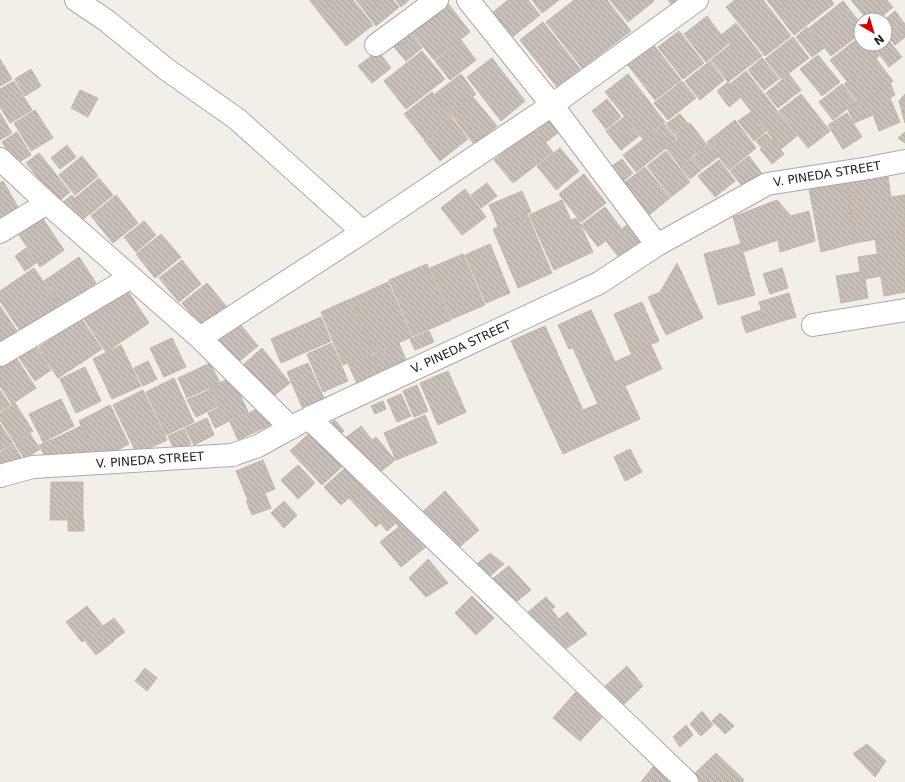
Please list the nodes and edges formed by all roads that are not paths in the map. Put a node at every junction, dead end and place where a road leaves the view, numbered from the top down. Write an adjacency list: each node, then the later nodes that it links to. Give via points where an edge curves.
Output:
1 (76, 0): 11 (street, via 237,119)
2 (437, 0): 5 (street)
3 (468, 0): 6 (street)
4 (697, 0): 6 (street)
5 (376, 45)
6 (552, 105): 11 (street); 12 (street)
7 (0, 159): 9 (street)
8 (905, 161): 12 (street, V. PINEDA STREET, via 767,184)
9 (47, 203): 10 (street); 13 (street)
10 (0, 232)
11 (363, 232): 16 (street)
12 (657, 245): 18 (street, V. PINEDA STREET, via 599,283)
13 (131, 277): 16 (street); 17 (street)
14 (905, 310): 15 (street)
15 (813, 325)
16 (200, 338): 18 (street)
17 (0, 356)
18 (300, 423): 19 (street, V. PINEDA STREET, via 258,446 232,455 33,467); 20 (street)
19 (0, 476)
20 (687, 782)

